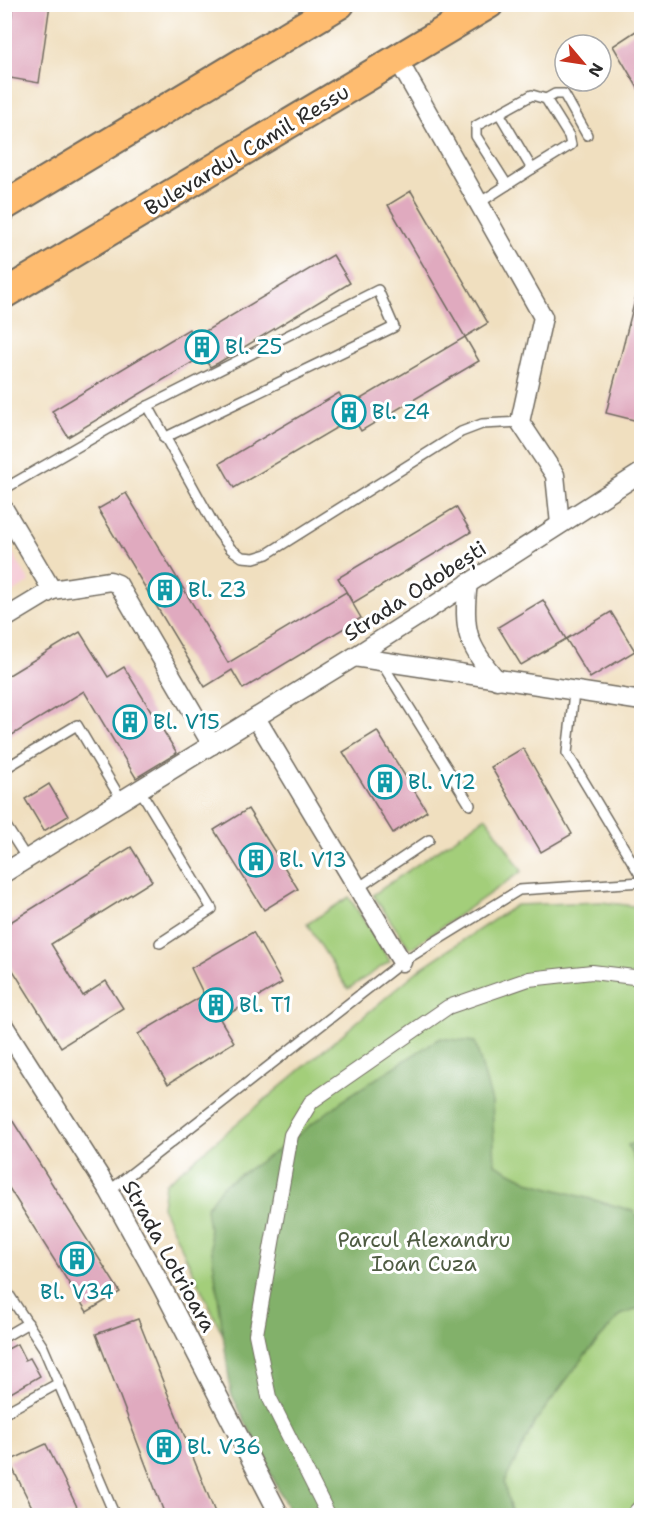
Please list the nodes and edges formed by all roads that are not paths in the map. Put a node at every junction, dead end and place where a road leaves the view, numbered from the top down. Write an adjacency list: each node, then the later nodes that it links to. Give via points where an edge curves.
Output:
1 (339, 4): 10 (main road)
2 (489, 4): 3 (main road, Bulevardul Camil Ressu)
3 (398, 60): 9 (street); 11 (main road, Bulevardul Camil Ressu)
4 (546, 99): 5 (lane, via 532,95); 6 (lane, via 564,94); 7 (lane, via 571,145)
5 (499, 113): 7 (lane); 8 (lane, via 476,126 476,136)
6 (587, 135)
7 (532, 169): 8 (lane)
8 (507, 185): 9 (lane)
9 (479, 203): 13 (street, via 543,316)
10 (4, 206)
11 (4, 294)
12 (148, 406): 14 (lane); 14 (lane, via 378,290 394,327); 16 (lane)
13 (520, 422): 14 (lane, via 482,424 461,432 297,537 254,558 242,557 231,549); 18 (street, via 555,475)
14 (164, 438)
15 (642, 472): 18 (street, Strada Odobești)
16 (4, 489)
17 (4, 509): 20 (street)
18 (560, 524): 19 (street, Strada Odobești)
19 (468, 583): 22 (street, Strada Odobești); 24 (street, via 467,637 477,658)
20 (52, 590): 21 (street); 28 (street, via 110,581 118,584)
21 (4, 619)
22 (354, 657): 23 (street); 27 (street, Strada Odobești)
23 (381, 662): 24 (street); 32 (lane)
24 (497, 680): 25 (street)
25 (574, 693): 26 (street); 37 (lane, via 567,753)
26 (642, 701)
27 (256, 718): 28 (street, Strada Odobești); 38 (street)
28 (212, 745): 30 (street, Strada Odobești)
29 (4, 769): 31 (lane, via 77,725)
30 (140, 790): 31 (street, Strada Odobești); 39 (lane, via 212,909)
31 (122, 801): 35 (street, Strada Odobești)
32 (470, 805)
33 (4, 823): 35 (lane)
34 (429, 840): 38 (lane)
35 (27, 860): 36 (street, Strada Odobești)
36 (4, 873)
37 (642, 880): 40 (lane, via 519,890)
38 (358, 888): 40 (street)
39 (160, 943)
40 (402, 962): 43 (lane)
41 (642, 978): 52 (street, via 592,972 529,979 448,1007 311,1102 296,1127 291,1136 256,1334 269,1397)
42 (4, 1026): 43 (street, Strada Lotrioara)
43 (109, 1191): 51 (street, Strada Lotrioara)
44 (4, 1287): 45 (lane)
45 (28, 1323): 46 (lane); 47 (lane)
46 (4, 1336)
47 (59, 1383): 48 (lane); 50 (lane)
48 (4, 1413)
49 (642, 1505): 53 (street)
50 (115, 1515)
51 (280, 1515)
52 (329, 1515)
53 (632, 1515)

